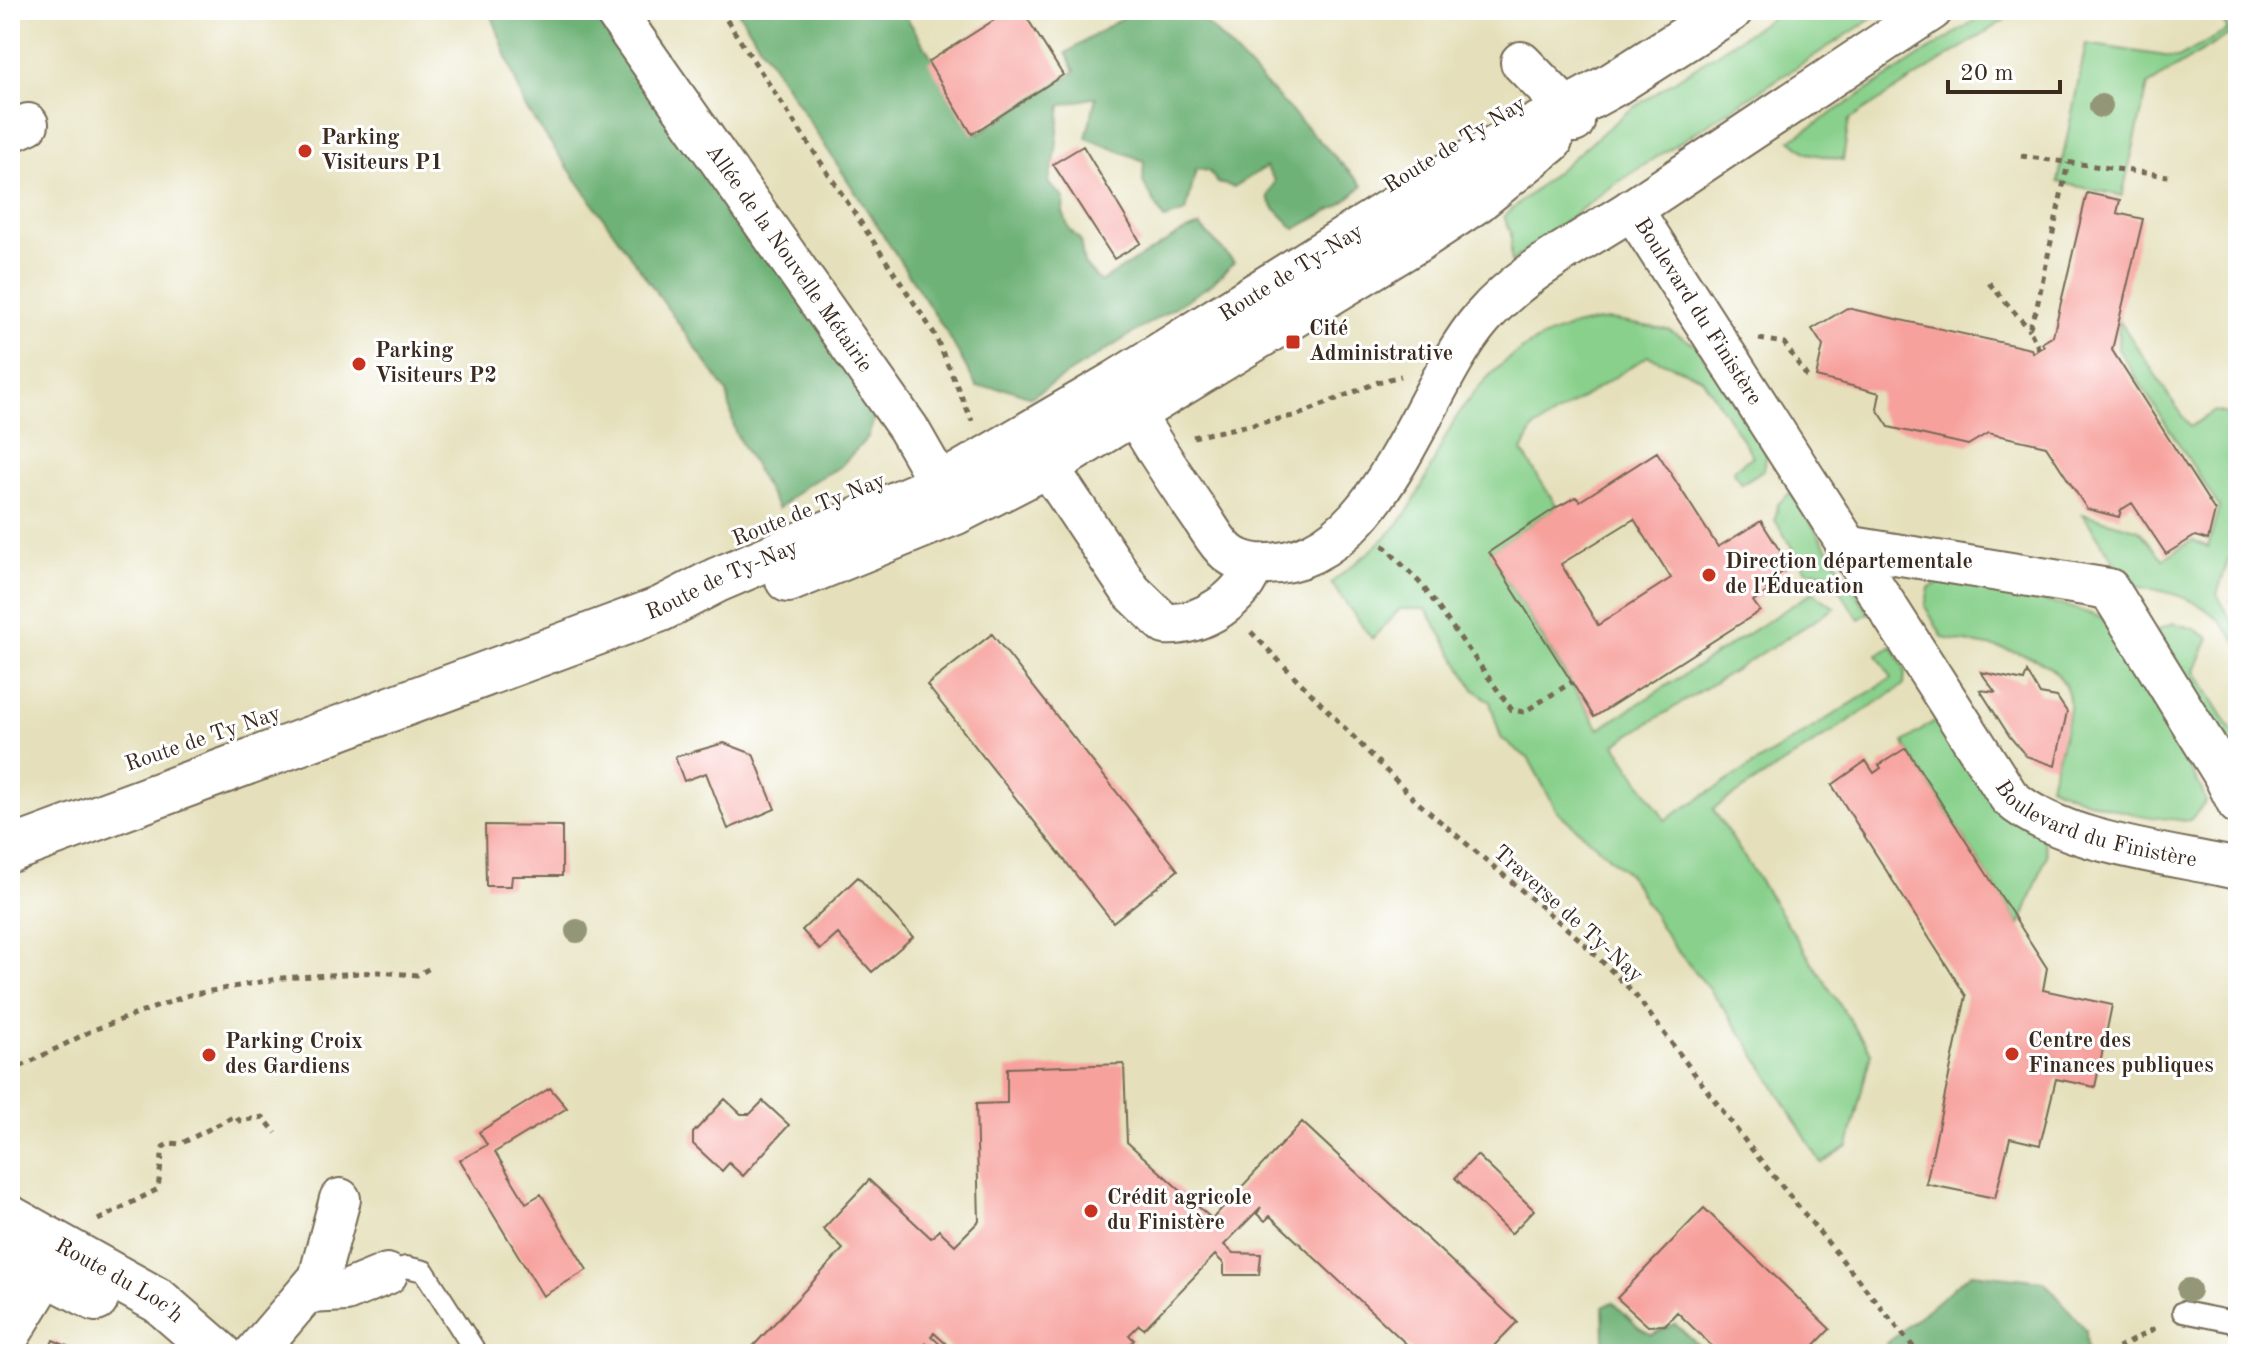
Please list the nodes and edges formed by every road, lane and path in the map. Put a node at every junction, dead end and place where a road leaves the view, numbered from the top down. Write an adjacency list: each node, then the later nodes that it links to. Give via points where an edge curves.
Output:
1 (614, 10): 18 (street, Allée de la Nouvelle Métairie, via 908,428)
2 (720, 10): 17 (path, via 934,333 975,430)
3 (1730, 10): 6 (main road, Route de Ty-Nay)
4 (1932, 10): 10 (street)
5 (1521, 62): 6 (street)
6 (1570, 116): 15 (main road, Route de Ty-Nay, via 1456,170)
7 (2021, 156): 8 (path)
8 (2068, 163): 9 (path); 12 (path)
9 (2168, 176)
10 (1632, 209): 14 (street, Boulevard du Finistère, via 1499,302 1477,324); 20 (street, Boulevard du Finistère)
11 (1989, 283): 12 (path)
12 (2030, 330): 13 (path)
13 (2039, 349)
14 (1437, 383): 16 (path, via 1399,376 1298,415 1192,437); 21 (street, Boulevard du Finistère, via 1385,482 1359,517 1312,552)
15 (1124, 398): 17 (main road, Route de Ty-Nay); 21 (street, via 1228,553)
16 (1186, 428)
17 (1021, 453): 18 (main road, Route de Ty-Nay); 22 (street, via 1153,616 1179,625 1199,620)
18 (949, 498): 23 (main road, Route de Ty-Nay, via 717,580)
19 (1380, 542): 24 (path, via 1422,585 1512,710 1524,712)
20 (1846, 546): 25 (street, via 2109,589); 27 (street, Boulevard du Finistère, via 1998,783 2023,810 2080,835)
21 (1253, 564): 22 (street, via 1243,587)
22 (1223, 603): 45 (path, Traverse de Ty-Nay, via 1416,801 1578,938 1633,992 1749,1146)
23 (661, 609): 26 (main road, Route de Ty Nay)
24 (1572, 682)
25 (2238, 804)
26 (10, 850)
27 (2238, 869)
28 (432, 967): 29 (path, via 423,975 330,973 189,995 93,1030)
29 (10, 1072)
30 (276, 1133): 33 (path, via 263,1117 240,1121 235,1116 163,1147 158,1189)
31 (340, 1199): 37 (street, via 328,1254)
32 (10, 1218): 33 (main road, Route du Loc'h)
33 (91, 1244): 35 (street); 42 (main road, Route du Loc'h)
34 (10, 1254): 35 (main road, Route du Loc'h)
35 (48, 1273): 40 (street); 41 (main road, Route du Loc'h)
36 (387, 1274): 37 (street, via 346,1291); 44 (lane, via 406,1267 424,1271)
37 (310, 1293): 43 (street)
38 (2183, 1312): 39 (lane); 46 (path)
39 (2238, 1323)
40 (10, 1335)
41 (200, 1354)
42 (220, 1354)
43 (254, 1354)
44 (477, 1354)
45 (1919, 1354)
46 (2107, 1354)

